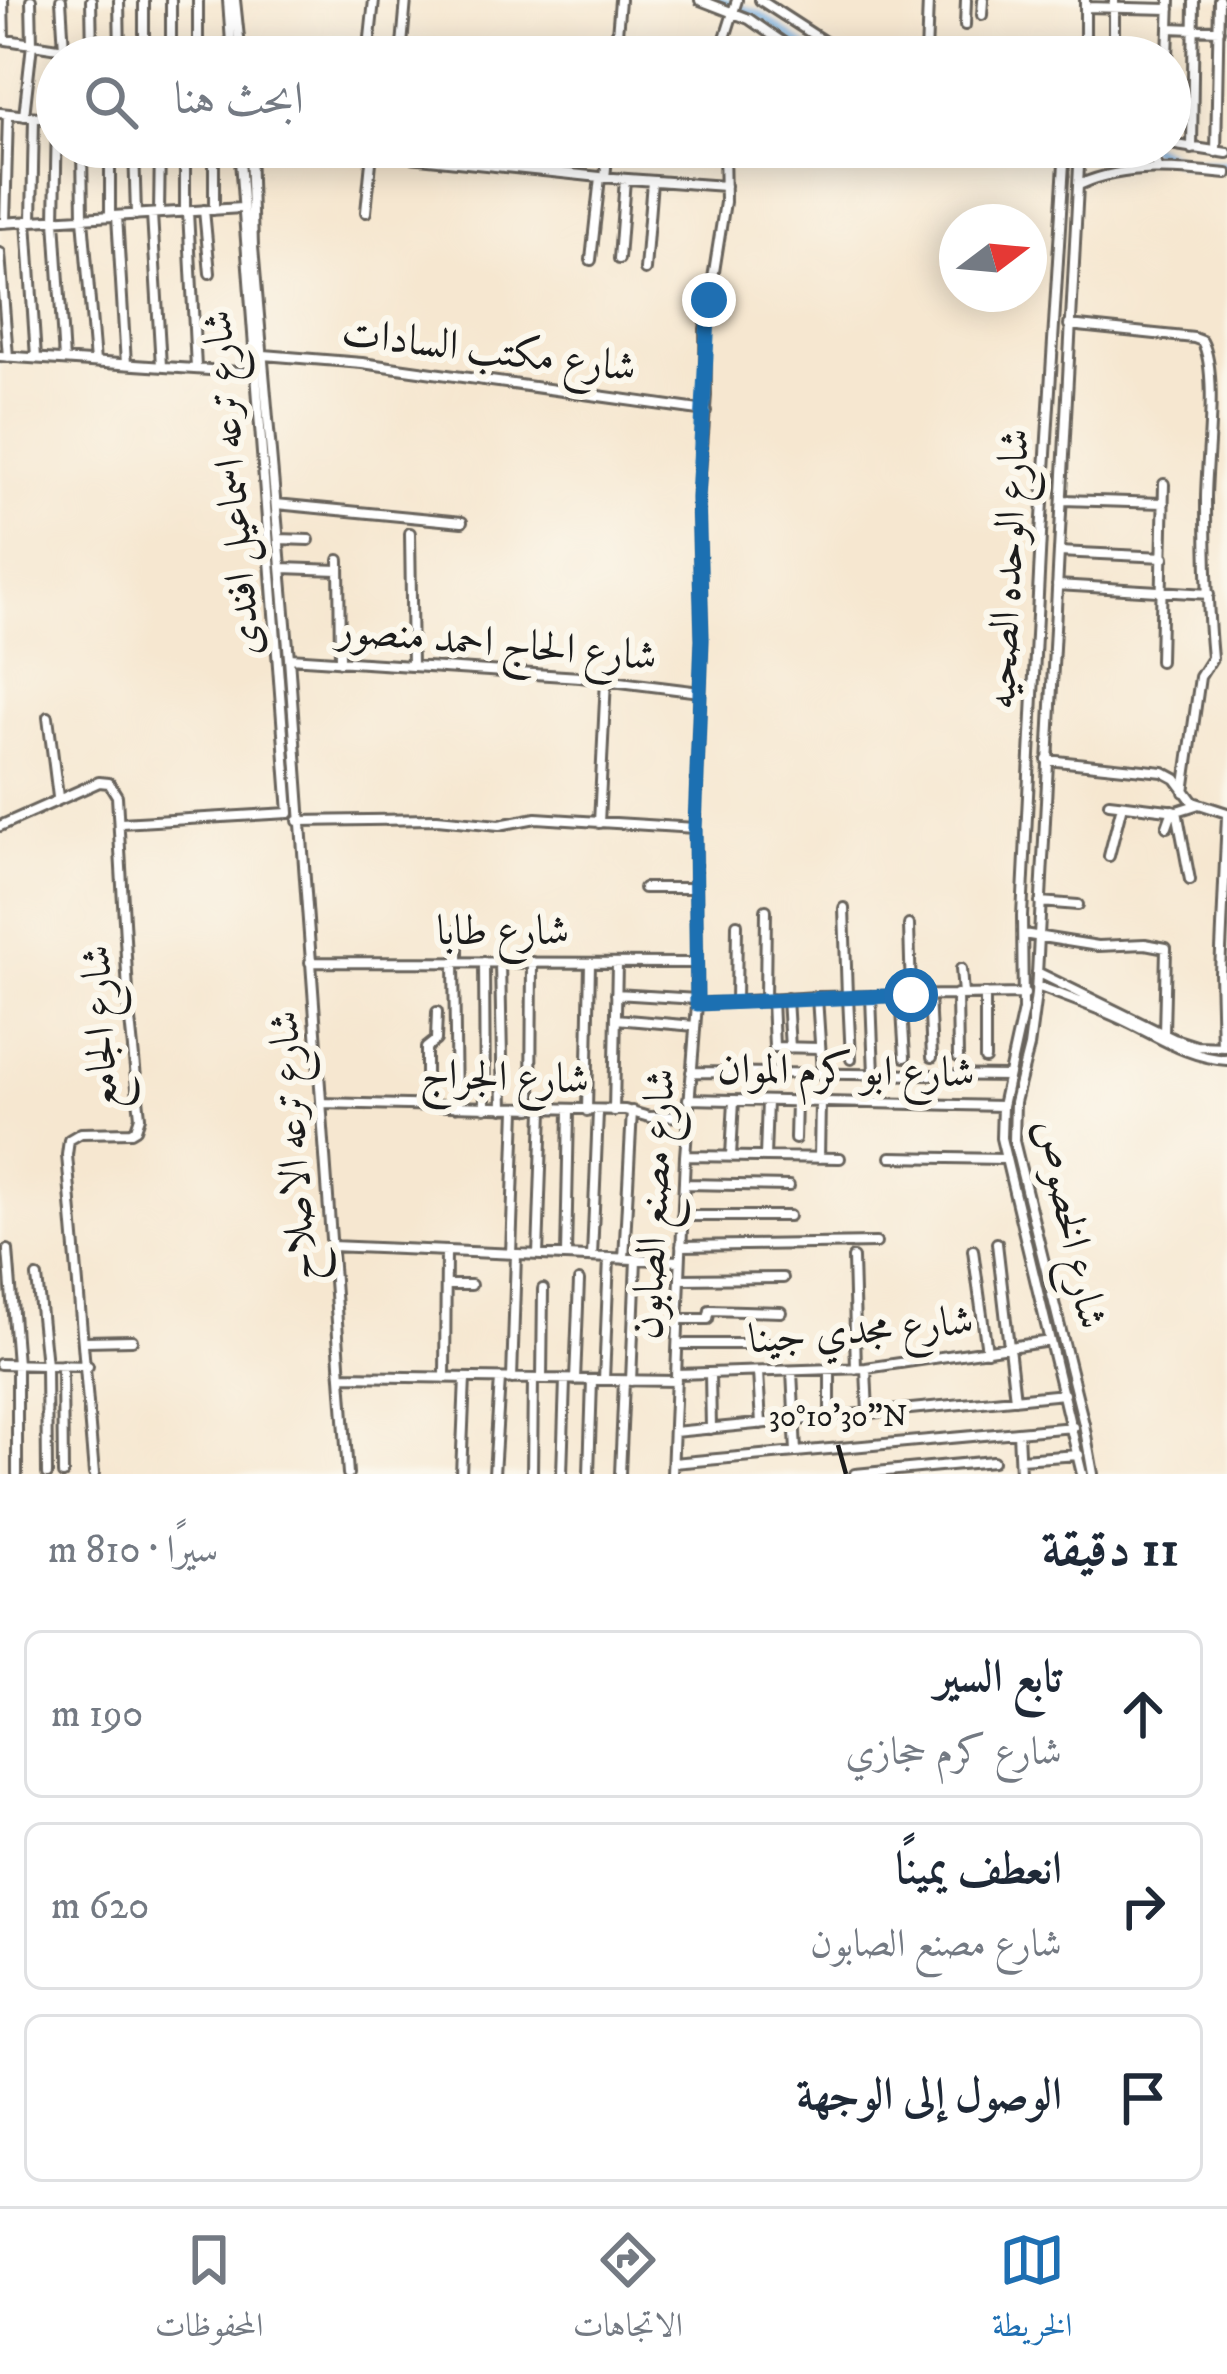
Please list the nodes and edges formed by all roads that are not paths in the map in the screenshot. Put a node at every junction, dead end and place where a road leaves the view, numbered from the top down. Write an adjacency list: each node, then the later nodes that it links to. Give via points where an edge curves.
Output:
1 (3, 0): 46 (street)
2 (31, 0): 47 (street)
3 (62, 0): 29 (street)
4 (91, 0): 30 (street)
5 (119, 0): 31 (street)
6 (144, 0): 32 (street)
7 (171, 0): 33 (street)
8 (198, 0): 34 (street)
9 (231, 0): 35 (street)
10 (374, 0): 36 (street)
11 (406, 0): 37 (street)
12 (620, 0): 38 (street)
13 (700, 0): 23 (street)
14 (760, 0): 41 (street)
15 (928, 0): 42 (street)
16 (966, 0): 25 (street)
17 (983, 0): 24 (street)
18 (1194, 0): 27 (street)
19 (1219, 0): 28 (street)
20 (1084, 4): 21 (street); 43 (street)
21 (1114, 4): 22 (street); 44 (street)
22 (1170, 4): 26 (street)
23 (734, 6): 39 (street); 40 (street)
24 (982, 15)
25 (965, 25)
26 (1169, 28): 27 (street); 45 (street)
27 (1194, 29): 28 (street); 53 (street)
28 (1219, 31): 49 (street)
29 (61, 36)
30 (90, 36)
31 (118, 36)
32 (145, 36)
33 (171, 36)
34 (198, 36)
35 (234, 36)
36 (370, 36)
37 (403, 36)
38 (617, 36)
39 (725, 36)
40 (776, 36)
41 (816, 36)
42 (927, 36)
43 (1085, 36)
44 (1114, 36)
45 (1169, 36)
46 (1, 41): 47 (street)
47 (32, 44): 48 (street); 51 (street)
48 (36, 45)
49 (1223, 55): 54 (street)
50 (4, 114): 51 (street); 87 (street)
51 (29, 116): 52 (street); 86 (street)
52 (36, 117)
53 (1192, 149): 54 (street)
54 (1222, 152)
55 (56, 168): 85 (street)
56 (82, 168): 84 (street)
57 (111, 168): 83 (street)
58 (135, 168): 82 (street)
59 (158, 168): 81 (street)
60 (186, 168): 79 (street)
61 (213, 168): 78 (street)
62 (240, 168): 77 (street, شارع ترعه اسماعيل افندى)
63 (251, 168): 94 (street, شارع ترعه اسماعيل افندى)
64 (370, 168): 80 (street)
65 (533, 168): 72 (street)
66 (604, 168): 72 (street)
67 (725, 168): 76 (street, شارع مصنع الصابون)
68 (1064, 168): 105 (street, شارع الوحده الصحيه)
69 (1080, 168): 75 (street, شارع الوحده الصحيه)
70 (1160, 169): 71 (street); 75 (street)
71 (1227, 174)
72 (603, 177): 73 (street); 89 (street)
73 (625, 179): 74 (street); 90 (street)
74 (652, 181): 76 (street); 91 (street)
75 (1080, 185): 93 (street, شارع الوحده الصحيه)
76 (726, 186): 103 (street, شارع مصنع الصابون, via 705,328)
77 (242, 208): 78 (street); 102 (street, شارع ترعه اسماعيل افندى)
78 (209, 210): 79 (street); 92 (street)
79 (187, 211): 81 (street); 101 (street)
80 (365, 212)
81 (155, 213): 82 (street); 100 (street)
82 (136, 214): 83 (street)
83 (113, 216): 84 (street); 99 (street)
84 (83, 218): 85 (street); 98 (street)
85 (55, 220): 86 (street); 97 (street)
86 (30, 221): 87 (street); 96 (street)
87 (3, 223)
88 (0, 253): 95 (street)
89 (591, 260)
90 (619, 260)
91 (645, 270)
92 (210, 273)
93 (1069, 325): 106 (street, شارع الوحده الصحيه); 120 (street, via 1205,345)
94 (264, 355): 103 (street, شارع مكتب السادات); 104 (street, شارع ترعه اسماعيل افندى)
95 (4, 356): 96 (street)
96 (36, 358): 97 (street)
97 (64, 360): 98 (street)
98 (95, 362): 99 (street)
99 (126, 364): 100 (street)
100 (160, 366): 101 (street)
101 (196, 368): 102 (street)
102 (254, 373): 104 (street, شارع ترعه اسماعيل افندى)
103 (706, 411): 128 (street, شارع مصنع الصابون, via 698,498)
104 (263, 415): 110 (street, شارع ترعه اسماعيل افندى); 138 (street, شارع ترعه اسماعيل افندى)
105 (1045, 442): 106 (street); 121 (street, شارع الوحده الصحيه)
106 (1066, 443): 108 (street, شارع الوحده الصحيه)
107 (1164, 484): 109 (street)
108 (1062, 500): 109 (street); 115 (street, شارع الوحده الصحيه)
109 (1164, 503): 116 (street)
110 (276, 504): 111 (street); 113 (street, شارع ترعه اسماعيل افندى)
111 (462, 522)
112 (410, 533): 126 (street)
113 (279, 539): 114 (street); 117 (street, شارع ترعه اسماعيل افندى)
114 (309, 540)
115 (1059, 552): 116 (street); 118 (street, شارع الوحده الصحيه)
116 (1163, 557): 119 (street)
117 (281, 568): 123 (street, شارع ترعه اسماعيل افندى); 124 (street, via 339,565)
118 (1057, 585): 119 (street); 122 (street, شارع الوحده الصحيه)
119 (1163, 592): 120 (street); 125 (street)
120 (1210, 594): 131 (street, via 1211,664 1200,677)
121 (1039, 618): 122 (street); 155 (street, شارع الوحده الصحيه)
122 (1055, 618): 130 (street, شارع الوحده الصحيه)
123 (289, 658): 124 (street, شارع الحاج احمد منصور); 138 (street, شارع ترعه اسماعيل افندى)
124 (340, 662): 126 (street, شارع الحاج احمد منصور)
125 (1160, 662)
126 (412, 666): 127 (street, شارع الحاج احمد منصور)
127 (606, 679): 128 (street, شارع الحاج احمد منصور); 140 (street)
128 (700, 692): 143 (street, شارع مصنع الصابون)
129 (48, 717): 132 (street)
130 (1046, 760): 131 (street, via 1163,772); 148 (street, شارع الوحده الصحيه)
131 (1184, 792): 134 (street)
132 (58, 797): 139 (street, via 109,783); 142 (street)
133 (1109, 803): 135 (street)
134 (1197, 804): 136 (street); 137 (street)
135 (1123, 805): 136 (street); 144 (street)
136 (1175, 810): 141 (street); 145 (street)
137 (1227, 814): 185 (street)
138 (295, 816): 139 (street); 140 (street); 157 (street, شارع ترعه الاصلاح)
139 (121, 823): 255 (street, شارع الجامع, via 140,1117 131,1132 81,1132 69,1140)
140 (598, 823): 143 (street)
141 (1167, 827)
142 (0, 828)
143 (695, 828): 147 (street, شارع مصنع الصابون)
144 (1109, 856)
145 (1190, 880)
146 (644, 888): 147 (street)
147 (695, 888): 164 (street, شارع مصنع الصابون)
148 (1040, 902): 149 (street); 156 (street, شارع الوحده الصحيه)
149 (1078, 905)
150 (844, 908): 175 (street)
151 (766, 910): 178 (street)
152 (737, 924): 180 (street)
153 (909, 925): 173 (street)
154 (458, 930): 158 (street)
155 (1023, 934): 156 (street); 171 (street, شارع الوحده الصحيه)
156 (1038, 934): 166 (street, شارع الوحده الصحيه); 184 (street, via 1166,948)
157 (310, 962): 158 (street, شارع طابا); 203 (street, شارع ترعه الاصلاح)
158 (456, 962): 159 (street, شارع طابا); 206 (street)
159 (484, 962): 160 (street, شارع طابا); 207 (street)
160 (500, 962): 161 (street, شارع طابا); 208 (street)
161 (532, 962): 162 (street, شارع طابا); 210 (street)
162 (590, 962): 163 (street, شارع طابا); 214 (street)
163 (617, 963): 164 (street, شارع طابا); 168 (street)
164 (697, 963): 179 (street, شارع مصنع الصابون)
165 (961, 969): 169 (street)
166 (1037, 972): 167 (street, شارع الوحده الصحيه); 184 (street)
167 (1036, 990): 171 (street); 193 (street, via 1116,1016 1178,1050); 311 (street, شارع الخصوص, via 1014,1141)
168 (616, 994): 179 (street); 182 (street)
169 (960, 994): 170 (street); 174 (street); 190 (street)
170 (985, 994): 171 (street); 192 (street)
171 (1023, 994): 197 (street, شارع الخصوص)
172 (871, 995): 173 (street); 175 (street); 196 (street)
173 (906, 995): 174 (street); 188 (street)
174 (929, 995): 189 (street)
175 (847, 996): 176 (street); 191 (street)
176 (817, 997): 177 (street); 187 (street)
177 (787, 998): 178 (street); 186 (street)
178 (769, 999): 180 (street); 186 (street, via 774,1047)
179 (697, 1002): 180 (street); 183 (street, شارع مصنع الصابون)
180 (736, 1002)
181 (437, 1012): 204 (street, via 436,1040 426,1048)
182 (616, 1019): 183 (street); 213 (street)
183 (695, 1026): 194 (street, شارع مصنع الصابون)
184 (1165, 1034): 185 (street)
185 (1224, 1047)
186 (790, 1048): 187 (street)
187 (820, 1048): 195 (street)
188 (905, 1057)
189 (932, 1057)
190 (958, 1057)
191 (851, 1059)
192 (985, 1059)
193 (1227, 1060)
194 (691, 1072): 195 (street); 198 (street, شارع مصنع الصابون)
195 (822, 1074): 196 (street)
196 (874, 1075): 197 (street)
197 (1008, 1076): 205 (street, شارع الخصوص)
198 (688, 1099): 199 (street, شارع ابو كرم الموان); 216 (street, شارع مصنع الصابون)
199 (734, 1100): 200 (street, شارع ابو كرم الموان); 219 (street)
200 (767, 1101): 201 (street, شارع ابو كرم الموان); 220 (street)
201 (796, 1101): 202 (street, شارع ابو كرم الموان); 217 (street)
202 (820, 1102): 205 (street, شارع ابو كرم الموان); 222 (street)
203 (321, 1103): 204 (street, شارع الجراج); 231 (street, شارع ترعه الاصلاح)
204 (426, 1106): 206 (street, شارع الجراج)
205 (1002, 1106): 224 (street, شارع الخصوص)
206 (456, 1107): 207 (street, شارع الجراج)
207 (485, 1108): 208 (street, شارع الجراج)
208 (502, 1108): 209 (street, شارع الجراج)
209 (516, 1109): 210 (street, شارع الجراج); 236 (street)
210 (531, 1109): 211 (street, شارع الجراج)
211 (543, 1110): 212 (street, شارع الجراج); 237 (street)
212 (569, 1111): 214 (street, شارع الجراج); 238 (street)
213 (614, 1111): 214 (street, شارع الجراج); 215 (street, شارع الجراج)
214 (592, 1112): 239 (street)
215 (632, 1112): 216 (street, شارع الجراج); 241 (street)
216 (687, 1116): 218 (street, شارع مصنع الصابون)
217 (795, 1139)
218 (685, 1156): 219 (street); 225 (street, شارع مصنع الصابون)
219 (731, 1156): 220 (street)
220 (765, 1157): 222 (street)
221 (891, 1157): 224 (street)
222 (819, 1158): 223 (street)
223 (840, 1158)
224 (1004, 1159): 256 (street, شارع الخصوص)
225 (684, 1184): 226 (street); 227 (street, شارع مصنع الصابون)
226 (789, 1186)
227 (682, 1216): 228 (street); 232 (street, شارع مصنع الصابون)
228 (789, 1216)
229 (876, 1243): 232 (street)
230 (997, 1243): 259 (street)
231 (331, 1246): 235 (street); 271 (street, شارع ترعه الاصلاح)
232 (681, 1246): 244 (street, شارع مصنع الصابون)
233 (8, 1250): 262 (street)
234 (973, 1250): 260 (street)
235 (446, 1251): 236 (street); 249 (street)
236 (513, 1254): 237 (street); 276 (street)
237 (538, 1255): 238 (street)
238 (566, 1256): 239 (street)
239 (592, 1257): 240 (street)
240 (609, 1258): 241 (street); 280 (street)
241 (624, 1258): 243 (street)
242 (854, 1258): 266 (street)
243 (636, 1259): 244 (street); 281 (street)
244 (680, 1261): 247 (street, شارع مصنع الصابون)
245 (37, 1277): 263 (street)
246 (783, 1278): 247 (street)
247 (680, 1279): 253 (street, شارع مصنع الصابون)
248 (579, 1281): 278 (street)
249 (446, 1285): 250 (street); 272 (street)
250 (471, 1285)
251 (543, 1289): 277 (street)
252 (781, 1312): 253 (street, via 710,1310 708,1319)
253 (678, 1319): 257 (street, شارع مصنع الصابون)
254 (132, 1340): 255 (street)
255 (85, 1341): 265 (street, شارع الجامع)
256 (1050, 1341): 259 (street, شارع مجدي جينا); 282 (street, شارع الخصوص)
257 (678, 1344): 258 (street); 274 (street, شارع مصنع الصابون)
258 (780, 1344)
259 (1011, 1347): 260 (street, شارع مجدي جينا); 283 (street)
260 (987, 1351): 266 (street, شارع مجدي جينا)
261 (0, 1364): 262 (street)
262 (17, 1364): 263 (street); 297 (street)
263 (46, 1365): 264 (street); 298 (street)
264 (62, 1365): 265 (street); 299 (street)
265 (88, 1366): 300 (street, شارع الجامع)
266 (861, 1369): 267 (street, شارع مجدي جينا); 284 (street)
267 (830, 1370): 268 (street, شارع مجدي جينا); 285 (street)
268 (792, 1371): 269 (street, شارع مجدي جينا); 286 (street)
269 (758, 1372): 270 (street, شارع مجدي جينا); 287 (street)
270 (710, 1373): 274 (street, شارع مجدي جينا); 289 (street)
271 (340, 1376): 272 (street, شارع مجدي جينا); 301 (street, شارع ترعه الاصلاح)
272 (446, 1378): 273 (street, شارع مجدي جينا)
273 (465, 1378): 275 (street, شارع مجدي جينا); 302 (street)
274 (676, 1378): 281 (street, شارع مجدي جينا); 290 (street, شارع مصنع الصابون)
275 (500, 1379): 276 (street, شارع مجدي جينا); 303 (street)
276 (512, 1379): 277 (street, شارع مجدي جينا)
277 (538, 1379): 278 (street, شارع مجدي جينا); 304 (street)
278 (570, 1380): 279 (street, شارع مجدي جينا); 305 (street)
279 (592, 1380): 280 (street, شارع مجدي جينا); 306 (street)
280 (604, 1380): 281 (street, شارع مجدي جينا)
281 (627, 1381): 307 (street)
282 (1064, 1394): 283 (street); 288 (street, شارع الخصوص)
283 (1015, 1400): 284 (street)
284 (868, 1414): 285 (street)
285 (830, 1418): 286 (street)
286 (794, 1421): 287 (street); 292 (street)
287 (761, 1424): 289 (street)
288 (1073, 1427): 291 (street); 293 (street, شارع الخصوص)
289 (711, 1429): 290 (street)
290 (674, 1432): 296 (street, شارع مصنع الصابون)
291 (1018, 1432): 292 (street); 294 (street)
292 (796, 1452): 296 (street)
293 (1079, 1455): 294 (street); 310 (street, شارع الخصوص)
294 (1019, 1459): 309 (street)
295 (993, 1461): 308 (street)
296 (673, 1469)
297 (17, 1474)
298 (47, 1474)
299 (63, 1474)
300 (94, 1474)
301 (348, 1474)
302 (461, 1474)
303 (494, 1474)
304 (532, 1474)
305 (562, 1474)
306 (589, 1474)
307 (620, 1474)
308 (855, 1474)
309 (1020, 1474)
310 (1082, 1474)
311 (1093, 1474)

